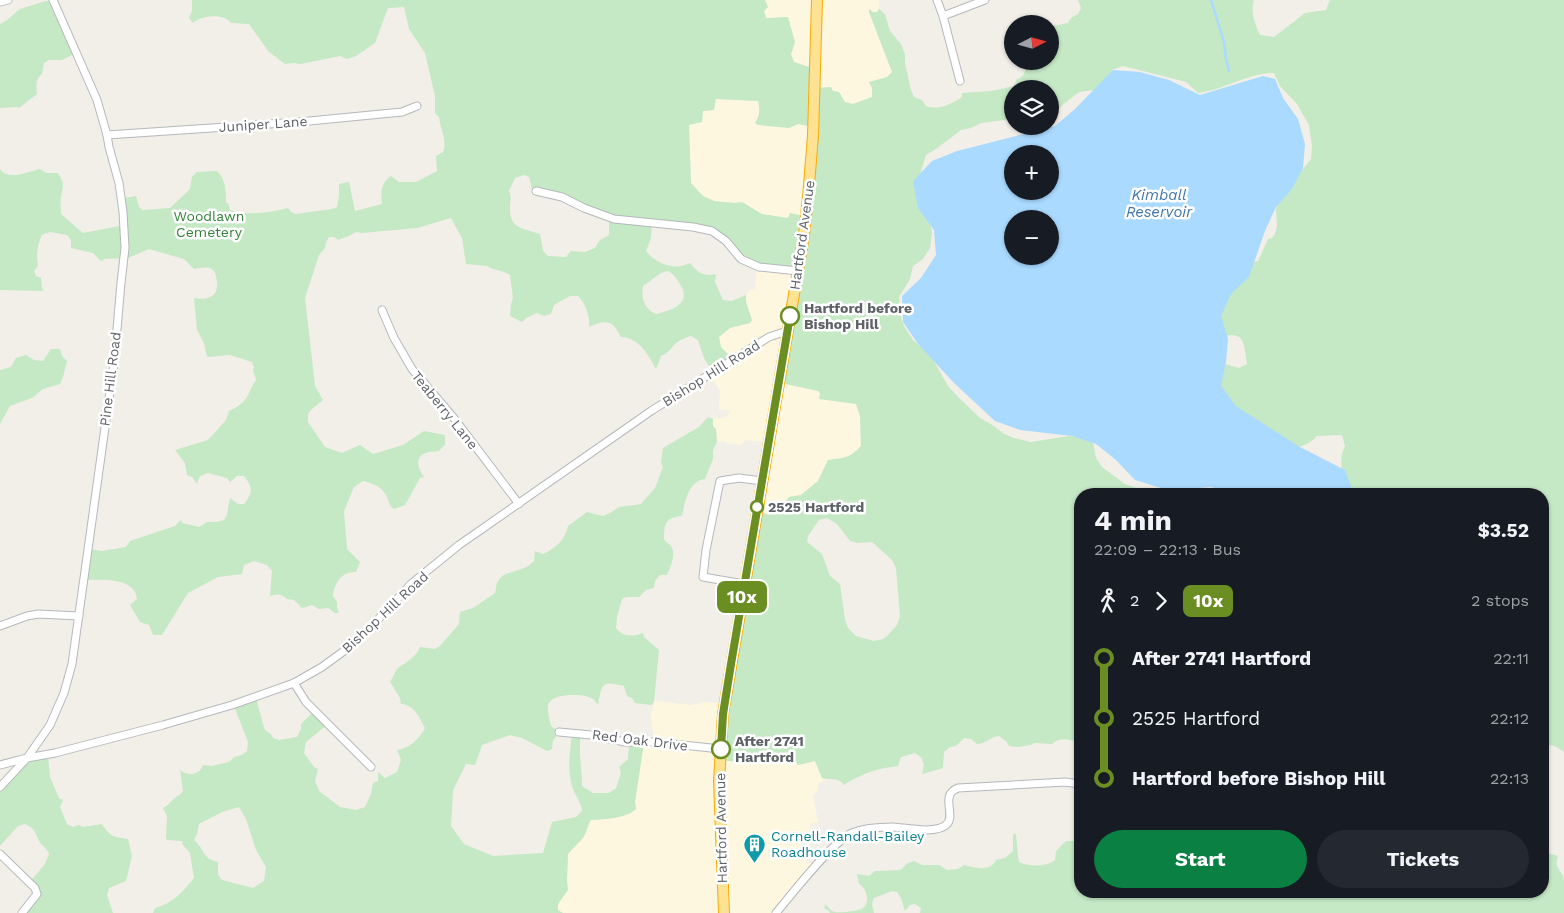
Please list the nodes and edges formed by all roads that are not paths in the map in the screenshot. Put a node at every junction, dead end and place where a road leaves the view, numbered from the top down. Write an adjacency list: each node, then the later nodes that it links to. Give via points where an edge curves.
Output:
1 (8, 0): 6 (street)
2 (53, 0): 10 (street, Pine Hill Road, via 97,100)
3 (817, 0): 12 (highway, Hartford Avenue, via 812,160)
4 (937, 0): 7 (street)
5 (985, 0): 7 (street)
6 (0, 2)
7 (943, 16): 8 (street)
8 (960, 81)
9 (417, 106): 10 (street, Juniper Lane, via 402,112 299,122)
10 (108, 136): 18 (street, Pine Hill Road, via 119,183 126,248 113,373)
11 (536, 191): 12 (street, via 562,197 614,219 712,232 726,241 741,259 759,267)
12 (798, 271): 14 (highway, Hartford Avenue)
13 (382, 310): 16 (street, Teaberry Lane, via 412,370 454,416)
14 (788, 330): 15 (highway, Hartford Avenue); 16 (street, Bishop Hill Road, via 762,342 660,405)
15 (762, 481): 17 (highway, Hartford Avenue); 17 (street, via 739,478 720,481 706,550 703,577)
16 (519, 504): 20 (street, Bishop Hill Road, via 459,545 411,584 348,648)
17 (744, 584): 22 (highway, Hartford Avenue, via 723,714)
18 (79, 616): 19 (street, via 38,614); 23 (street, Pine Hill Road, via 64,693 50,725)
19 (0, 626)
20 (294, 683): 23 (street, Bishop Hill Road, via 163,725); 25 (street, via 306,702)
21 (559, 732): 22 (street, Red Oak Drive, via 625,742)
22 (721, 749): 30 (highway, Hartford Avenue, via 719,820)
23 (28, 758): 24 (street, Bishop Hill Road); 27 (street)
24 (0, 765)
25 (371, 767)
26 (1074, 783): 31 (street, via 958,788 950,794 949,817 940,827 924,830 891,827 852,833 838,843)
27 (0, 787)
28 (0, 854): 29 (street, via 35,888 37,894)
29 (22, 913)
30 (724, 913)
31 (776, 913)

